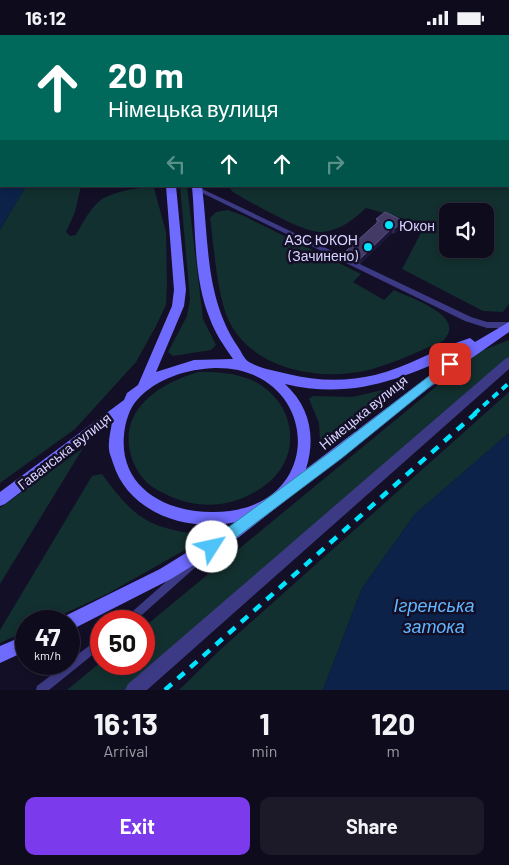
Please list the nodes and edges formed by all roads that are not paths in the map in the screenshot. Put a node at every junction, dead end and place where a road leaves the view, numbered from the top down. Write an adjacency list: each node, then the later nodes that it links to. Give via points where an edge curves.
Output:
1 (171, 187): 7 (main road, via 180,290 178,306)
2 (198, 187): 3 (lane, via 468,319 487,325); 5 (main road, via 213,313)
3 (509, 326): 6 (main road, Німецька вулиця, via 413,369 360,385 312,385); 9 (main road, Німецька вулиця, via 428,380 338,454)
4 (509, 361): 19 (street)
5 (243, 365): 6 (main road); 7 (main road, via 207,363 184,367 162,375)
6 (264, 373): 9 (main road, via 288,393 299,410 305,429 304,450)
7 (144, 387): 8 (main road)
8 (128, 402): 10 (main road, Гаванська вулиця); 11 (main road, via 118,421 114,441 116,461 125,481 140,498 162,510 196,519 213,519)
9 (287, 490): 11 (main road)
10 (0, 500)
11 (269, 506): 12 (main road)
12 (212, 547): 13 (lane); 14 (main road)
13 (140, 610)
14 (80, 618)
15 (15, 648): 17 (main road)
16 (90, 651): 18 (lane)
17 (0, 655)
18 (41, 690)
19 (134, 690)

